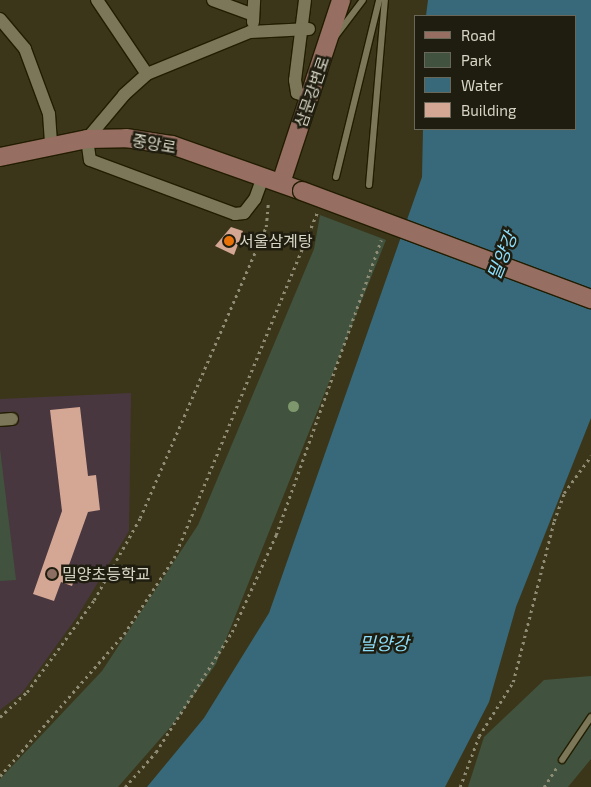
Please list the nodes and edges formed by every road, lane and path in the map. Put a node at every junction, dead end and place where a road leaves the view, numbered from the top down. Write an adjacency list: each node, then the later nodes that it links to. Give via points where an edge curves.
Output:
1 (97, 0): 14 (street)
2 (213, 0): 9 (street)
3 (254, 0): 9 (street)
4 (305, 0): 11 (street)
5 (341, 0): 13 (main road, 삼문강변로)
6 (363, 0): 13 (lane)
7 (379, 0): 19 (lane)
8 (385, 0): 21 (lane)
9 (251, 14): 12 (street)
10 (0, 19): 17 (street, via 25,49 49,114)
11 (304, 29): 12 (street); 15 (street, via 297,93)
12 (254, 32): 14 (street)
13 (327, 48): 15 (main road, 삼문강변로)
14 (147, 74): 16 (street, via 124,94)
15 (310, 98): 20 (main road, 삼문강변로)
16 (87, 139): 17 (main road, 중앙로); 20 (main road, 중앙로, via 126,138 172,145); 20 (street, via 90,160 235,214 244,213)
17 (51, 146): 18 (main road, 중앙로)
18 (0, 157)
19 (336, 177)
20 (271, 180): 24 (main road, 중앙로, bridge); 26 (path, via 266,227 140,518 94,600 27,692)
21 (369, 186)
22 (320, 207): 29 (path, via 174,558 124,634)
23 (381, 240): 30 (path, via 276,535 232,632 156,752)
24 (591, 299)
25 (591, 456): 31 (path, via 564,494 554,521 513,682 480,736)
26 (0, 717)
27 (591, 717): 28 (lane)
28 (562, 760): 32 (path)
29 (0, 776)
30 (125, 787)
31 (460, 787)
32 (544, 787)

